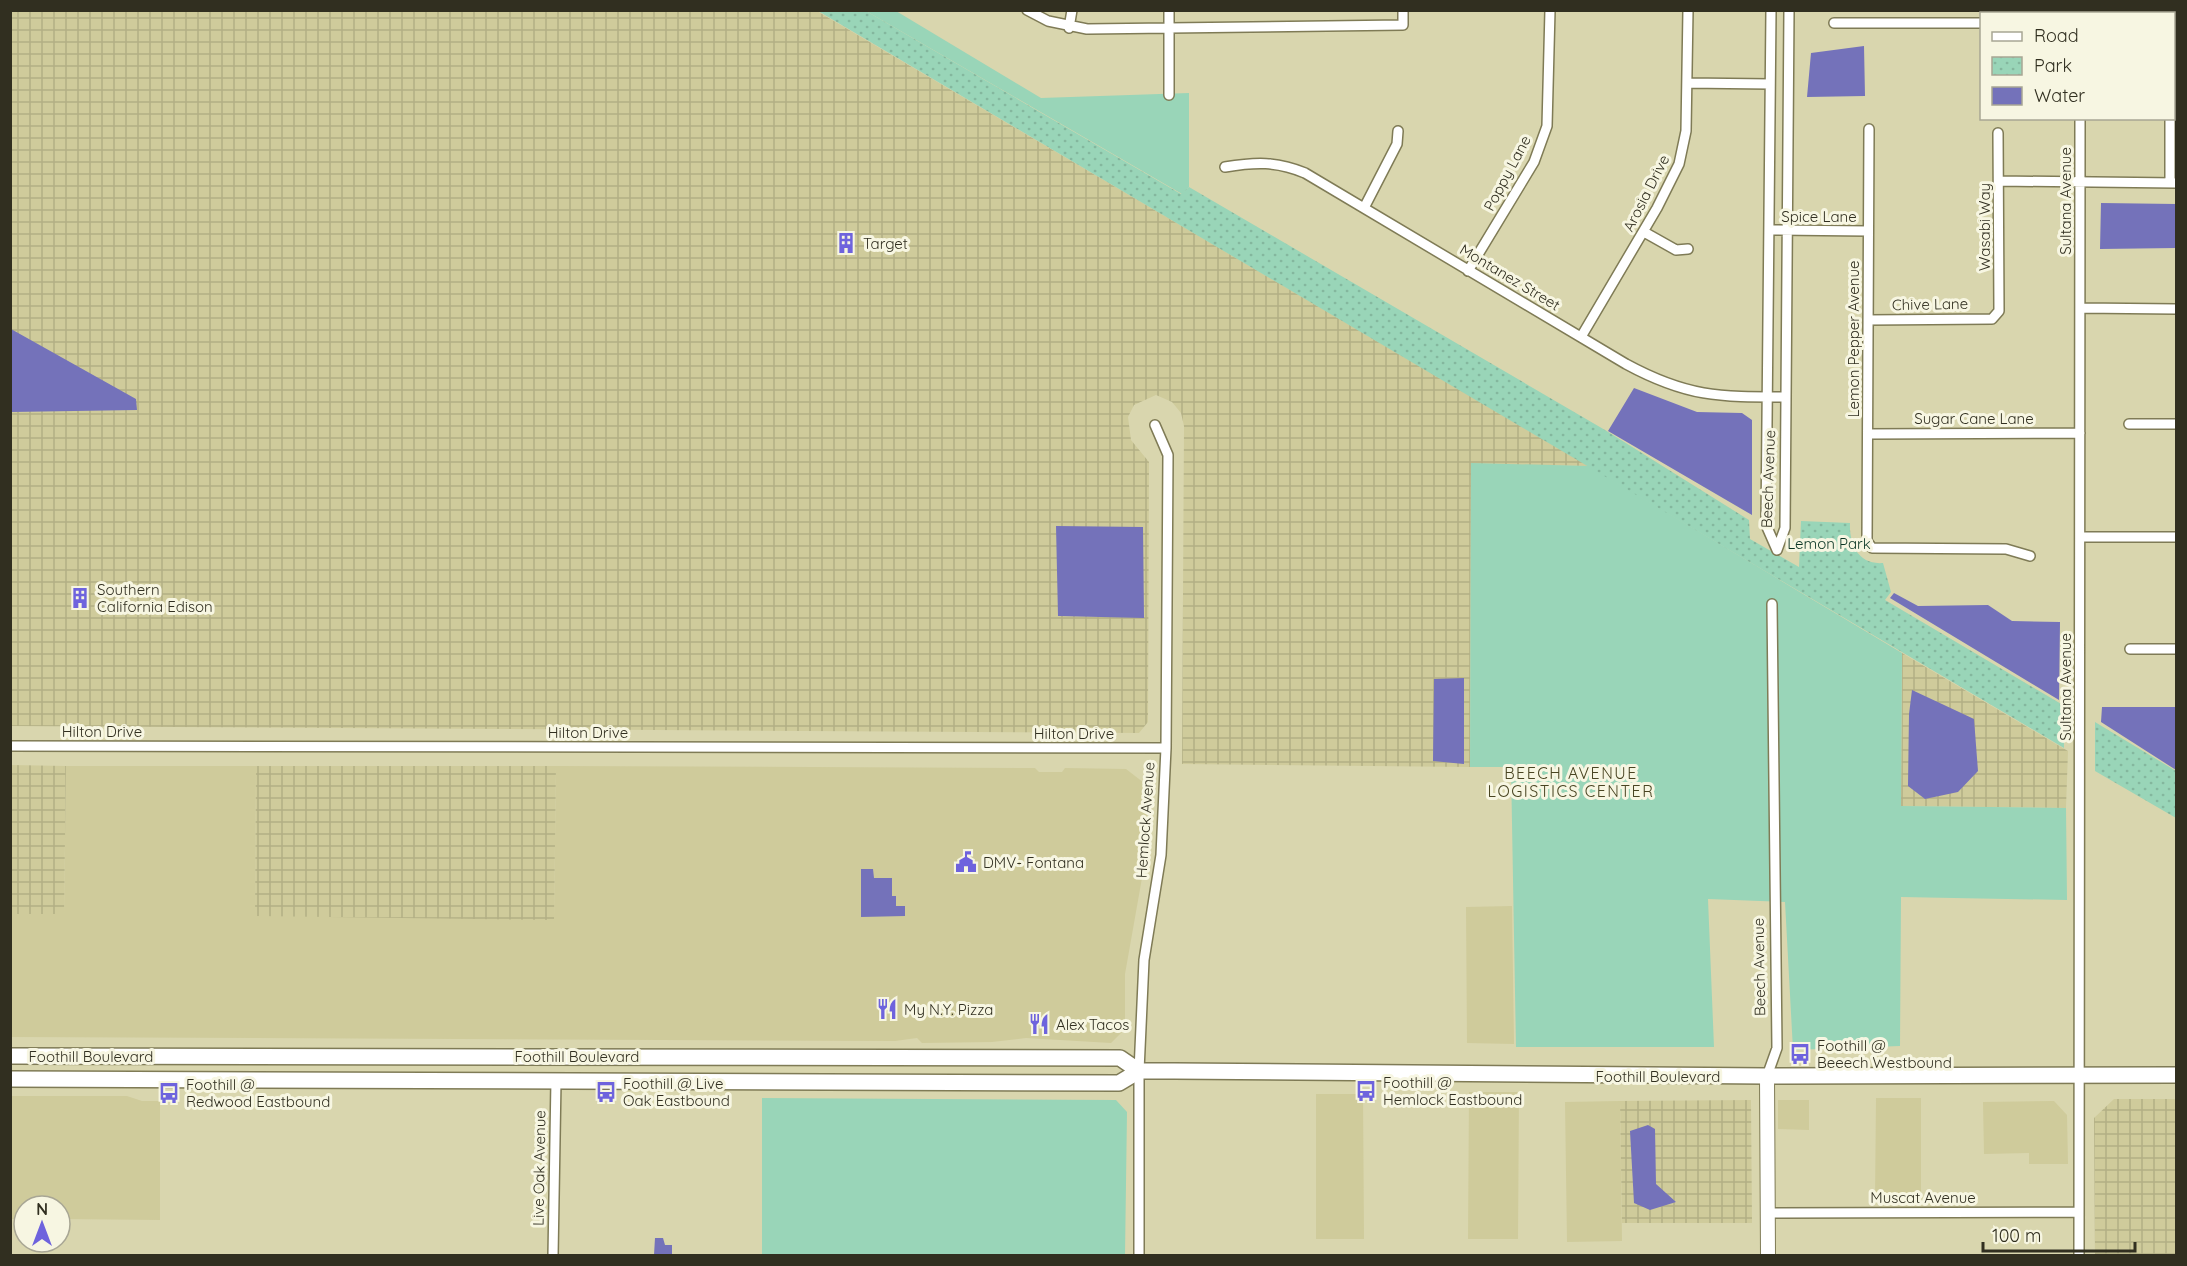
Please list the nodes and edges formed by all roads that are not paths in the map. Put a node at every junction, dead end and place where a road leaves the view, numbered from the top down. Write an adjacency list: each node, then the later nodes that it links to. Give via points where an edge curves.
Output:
1 (1027, 10): 11 (street)
2 (1072, 10): 11 (street)
3 (1169, 10): 12 (street)
4 (1403, 10): 12 (street, via 1403,25)
5 (1550, 10): 31 (street, Poppy Lane, via 1547,126 1534,162)
6 (1688, 10): 13 (street, Arosia Drive)
7 (1771, 10): 14 (street, Beech Avenue)
8 (1789, 10): 27 (street, Beech Avenue)
9 (1834, 22): 10 (street)
10 (1980, 22)
11 (1069, 28): 12 (street)
12 (1169, 29): 15 (street)
13 (1687, 84): 14 (street); 29 (street, Arosia Drive, via 1686,130 1679,164)
14 (1770, 84): 26 (street, Beech Avenue)
15 (1169, 95)
16 (2080, 120): 23 (street, Sultana Avenue)
17 (2170, 120): 24 (street)
18 (1869, 129): 28 (street, Lemon Pepper Avenue)
19 (1398, 130): 25 (street, via 1397,144)
20 (1998, 133): 22 (street, Wasabi Way)
21 (1225, 167): 25 (street, Montanez Street, via 1258,161 1280,164 1305,173)
22 (1999, 182): 23 (street); 34 (street, Wasabi Way, via 1999,311)
23 (2080, 182): 24 (street); 32 (street, Sultana Avenue)
24 (2173, 183)
25 (1364, 208): 31 (street, Montanez Street)
26 (1769, 230): 27 (street, Spice Lane); 37 (street, Beech Avenue)
27 (1787, 231): 28 (street, Spice Lane); 38 (street, Beech Avenue)
28 (1868, 231): 35 (street, Lemon Pepper Avenue)
29 (1644, 232): 30 (street, via 1676,250); 36 (street, Arosia Drive)
30 (1688, 249)
31 (1468, 271): 36 (street, Montanez Street)
32 (2080, 308): 33 (street); 42 (street, Sultana Avenue)
33 (2176, 309)
34 (1992, 319): 35 (street, Chive Lane)
35 (1868, 320): 43 (street, Lemon Pepper Avenue)
36 (1581, 337): 37 (street, Montanez Street, via 1646,375 1685,391 1708,396)
37 (1767, 397): 38 (street, Montanez Street); 38 (street, Beech Avenue, via 1766,525 1777,550 1785,528)
38 (1786, 397)
39 (2129, 424): 40 (street)
40 (2176, 424)
41 (1155, 425): 51 (street, Hemlock Avenue, via 1168,455)
42 (2080, 433): 43 (street, Sugar Cane Lane); 44 (street, Sultana Avenue)
43 (1868, 434): 46 (street, Lemon Pepper Avenue, via 1868,541 1872,548 2007,549)
44 (2080, 537): 45 (street); 54 (street, Sultana Avenue)
45 (2176, 537)
46 (2030, 556)
47 (1772, 604): 56 (street, Beech Avenue, via 1777,1048)
48 (2130, 649): 49 (street)
49 (2176, 650)
50 (10, 746): 51 (street, Hilton Drive)
51 (1166, 748): 53 (street, Hemlock Avenue, via 1161,855 1146,935)
52 (10, 1056): 53 (main road, Foothill Boulevard, via 1120,1058)
53 (1139, 1071): 56 (main road, Foothill Boulevard); 58 (main road, Foothill Boulevard, via 1119,1083); 62 (street, Hemlock Avenue)
54 (2080, 1075): 55 (main road, Foothill Boulevard); 56 (main road, Foothill Boulevard); 59 (street, Sultana Avenue)
55 (2176, 1075)
56 (1767, 1076): 60 (main road, Beech Avenue)
57 (10, 1079): 58 (main road, Foothill Boulevard)
58 (556, 1080): 61 (street, Live Oak Avenue)
59 (2079, 1212): 60 (street, Muscat Avenue); 64 (street, Sultana Avenue)
60 (1768, 1213): 63 (main road, Beech Avenue)
61 (553, 1256)
62 (1139, 1256)
63 (1768, 1256)
64 (2079, 1256)

